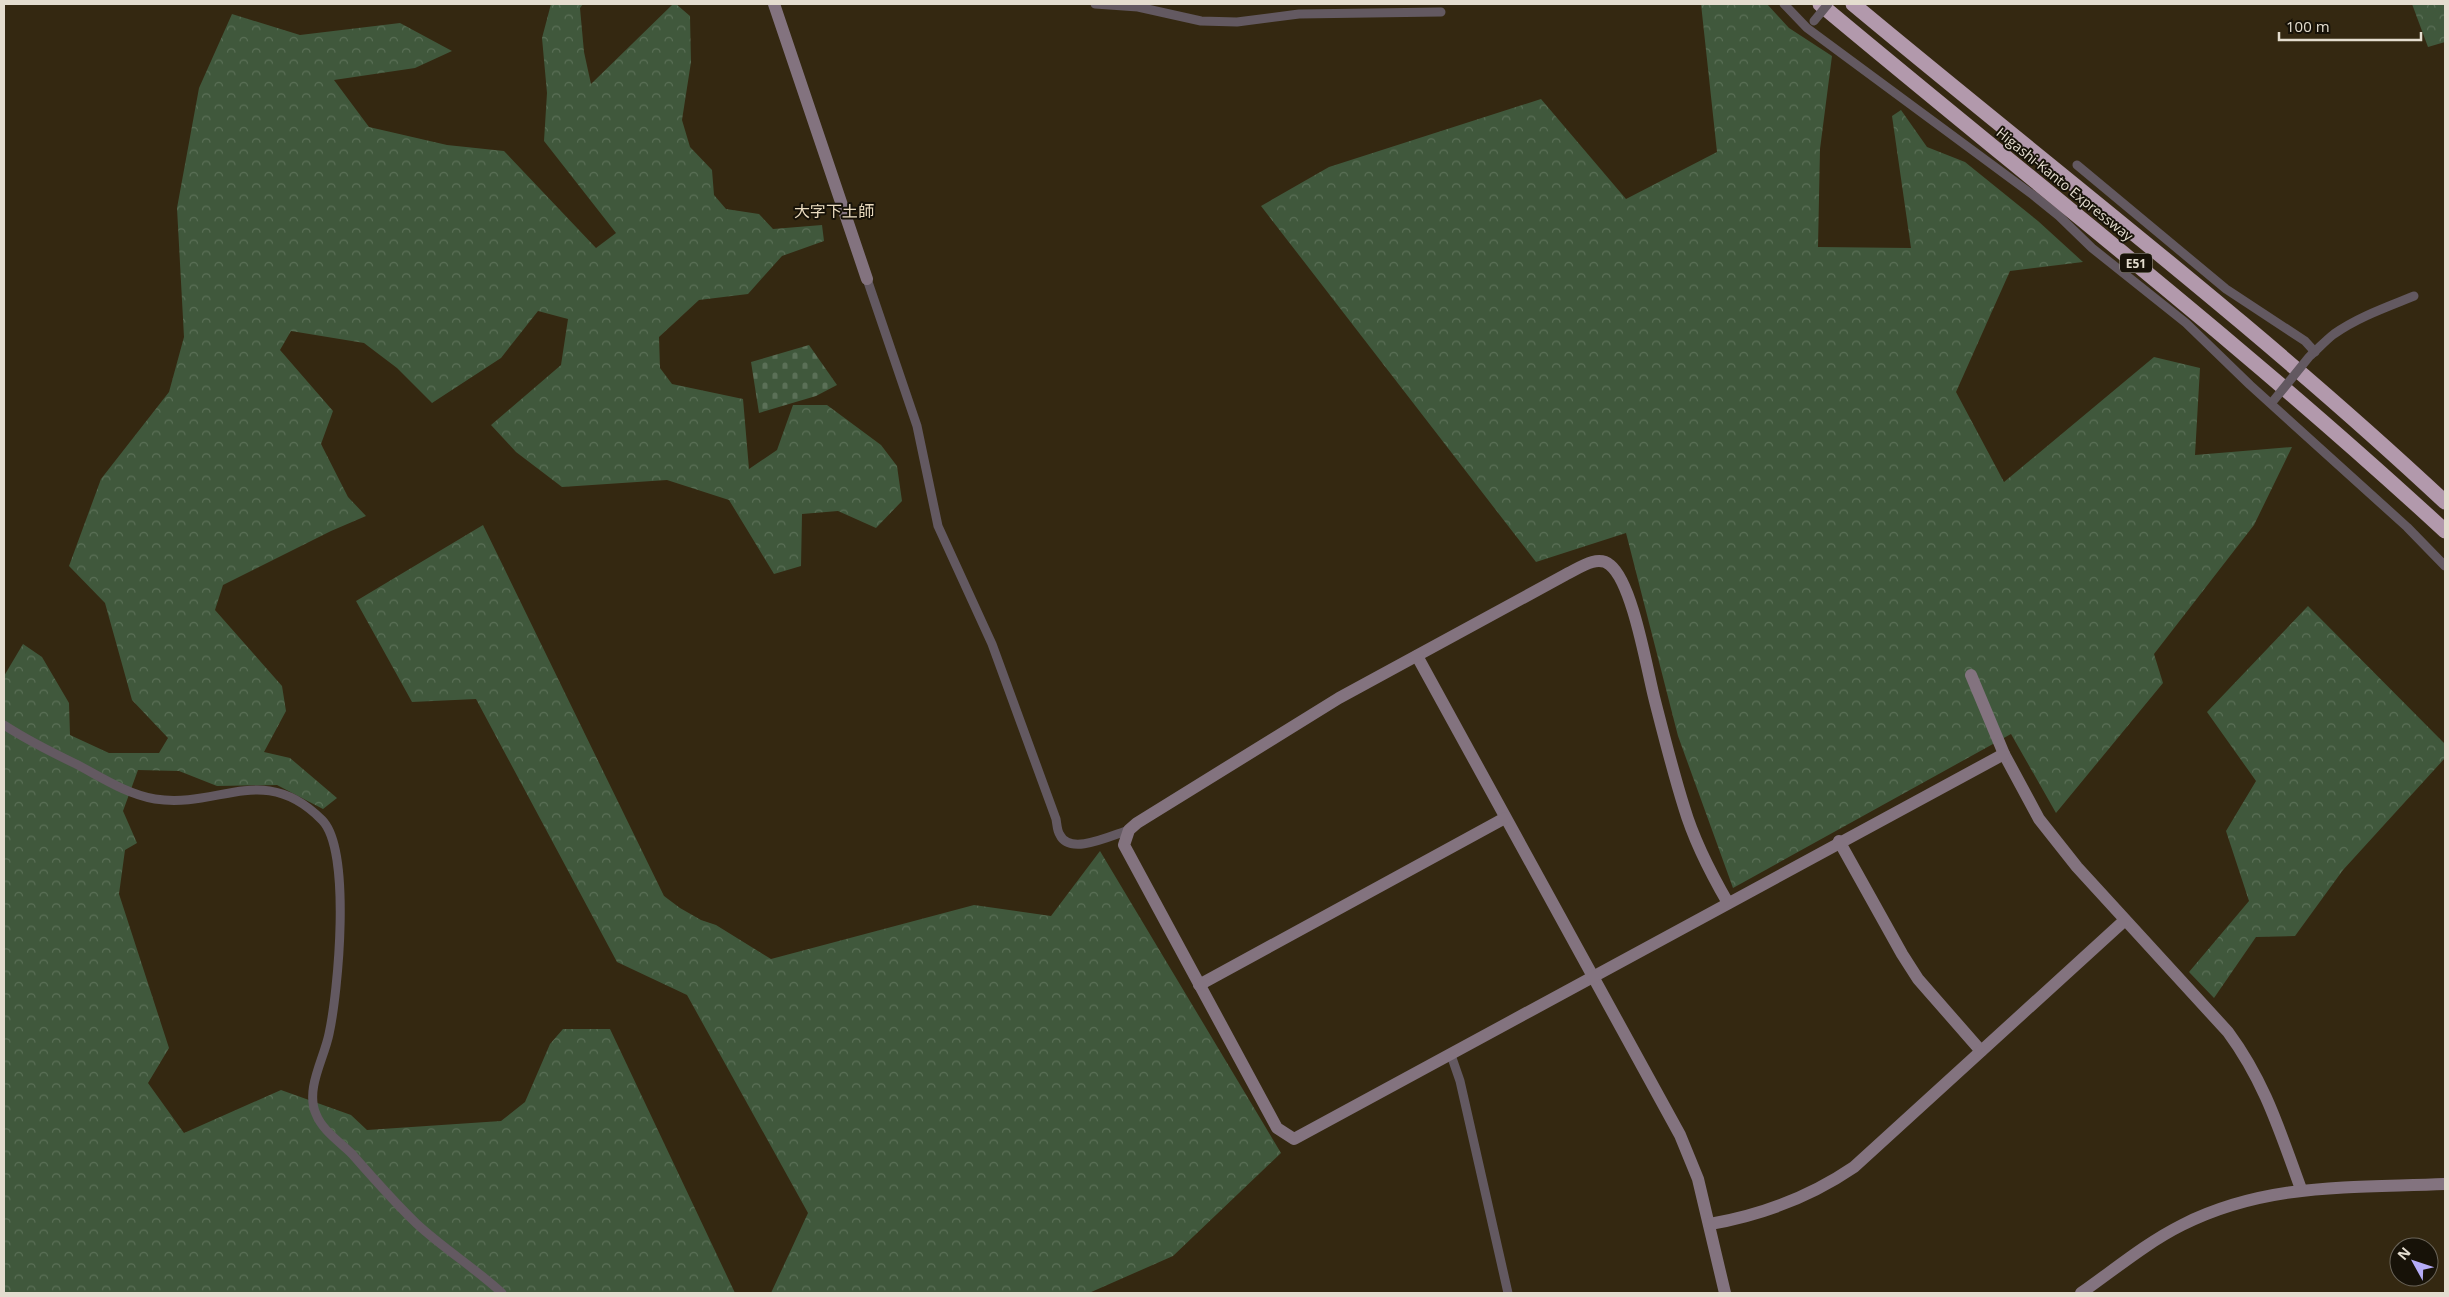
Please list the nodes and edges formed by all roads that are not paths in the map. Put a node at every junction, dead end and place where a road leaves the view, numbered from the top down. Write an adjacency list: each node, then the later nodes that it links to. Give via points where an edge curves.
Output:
1 (774, 4): 10 (street)
2 (1095, 4): 7 (street, via 1138,7 1201,22 1236,22 1299,14)
3 (1784, 4): 8 (street)
4 (1820, 4): 15 (highway, Higashi-Kanto Expressway / E51, via 2224,335)
5 (1828, 4): 8 (street, bridge)
6 (1853, 4): 14 (highway, Higashi-Kanto Expressway / E51, via 2239,319)
7 (1441, 12)
8 (1807, 28): 13 (street, via 2059,216 2092,248 2186,323)
9 (2077, 165): 12 (street, via 2226,289 2305,341)
10 (866, 279): 22 (street, via 917,426 938,526 992,644 1060,835 1069,843 1084,844)
11 (2414, 296): 12 (street, via 2347,326)
12 (2312, 355): 13 (street, bridge)
13 (2272, 402): 16 (street)
14 (2445, 502)
15 (2445, 531)
16 (2445, 566)
17 (1417, 656): 21 (street); 22 (street, via 1339,698); 24 (street, via 1591,562 1609,564 1620,579 1631,606 1684,808 1696,842)
18 (1971, 675): 20 (street)
19 (4, 725): 33 (street, via 107,782 147,797 176,801 260,788 301,802 324,821 332,836 337,858 340,916 337,988 329,1036 313,1095 316,1116 400,1208)
20 (2004, 754): 23 (street); 25 (street, via 2039,819 2057,844)
21 (1505, 818): 26 (street); 27 (street)
22 (1129, 830): 27 (street, via 1125,838 1126,852)
23 (1840, 841): 24 (street); 28 (street, via 1918,979)
24 (1728, 903): 26 (street)
25 (2125, 920): 28 (street); 31 (street, via 2228,1032 2246,1057 2260,1082)
26 (1593, 977): 29 (street); 32 (street, via 1680,1136 1698,1179)
27 (1199, 985): 29 (street, via 1278,1128 1294,1139)
28 (1981, 1052): 32 (street, via 1876,1149 1830,1184 1768,1210)
29 (1451, 1055): 34 (street, via 1460,1081)
30 (2445, 1184): 31 (street)
31 (2302, 1189): 36 (street, via 2246,1199 2193,1219 2165,1234)
32 (1710, 1224): 35 (street)
33 (502, 1293)
34 (1508, 1293)
35 (1725, 1293)
36 (2081, 1293)

